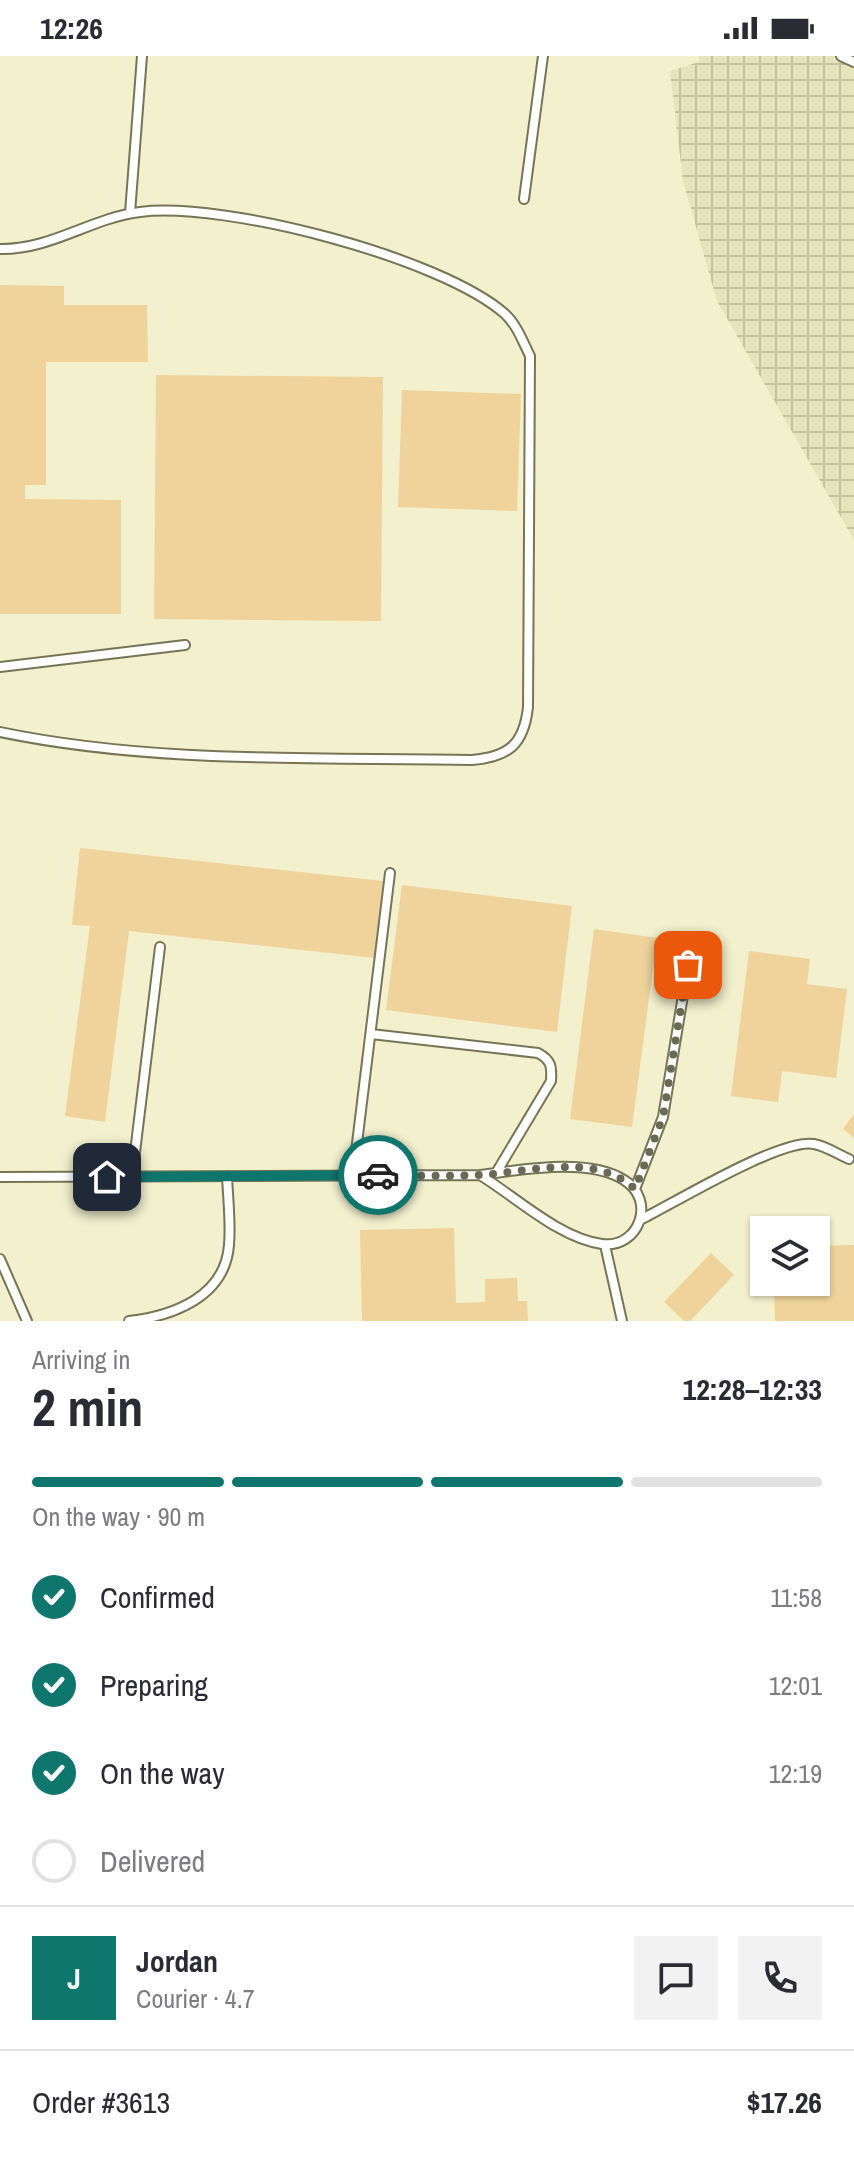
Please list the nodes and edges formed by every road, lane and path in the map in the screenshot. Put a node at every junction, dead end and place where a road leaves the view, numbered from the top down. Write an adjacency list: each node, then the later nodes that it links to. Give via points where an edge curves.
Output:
1 (142, 56): 6 (lane)
2 (543, 56): 5 (lane)
3 (841, 56): 4 (lane)
4 (854, 62)
5 (524, 199)
6 (130, 213): 7 (lane, via 38,246); 10 (lane, via 261,221 319,236 425,271 507,316 530,356 525,727 519,743 507,753 472,760 206,755)
7 (0, 249)
8 (185, 645): 9 (lane)
9 (0, 667)
10 (0, 732)
11 (390, 873): 14 (lane)
12 (160, 947): 21 (lane)
13 (688, 965): 22 (lane, via 663,1117)
14 (371, 1034): 16 (lane, via 546,1057 552,1066 551,1081); 19 (lane)
15 (849, 1159): 23 (lane, via 815,1144 795,1144)
16 (496, 1173): 17 (lane); 22 (lane, via 574,1168 624,1179)
17 (480, 1175): 19 (lane); 24 (lane, via 556,1225)
18 (227, 1176): 19 (lane); 21 (lane); 27 (lane, via 230,1247 221,1276 189,1305 168,1315)
19 (353, 1176)
20 (0, 1177): 21 (lane)
21 (132, 1177)
22 (635, 1189): 23 (lane, via 644,1207)
23 (642, 1219): 24 (lane, via 632,1234)
24 (605, 1245): 28 (lane)
25 (0, 1259): 26 (lane)
26 (27, 1321)
27 (129, 1321)
28 (622, 1321)

